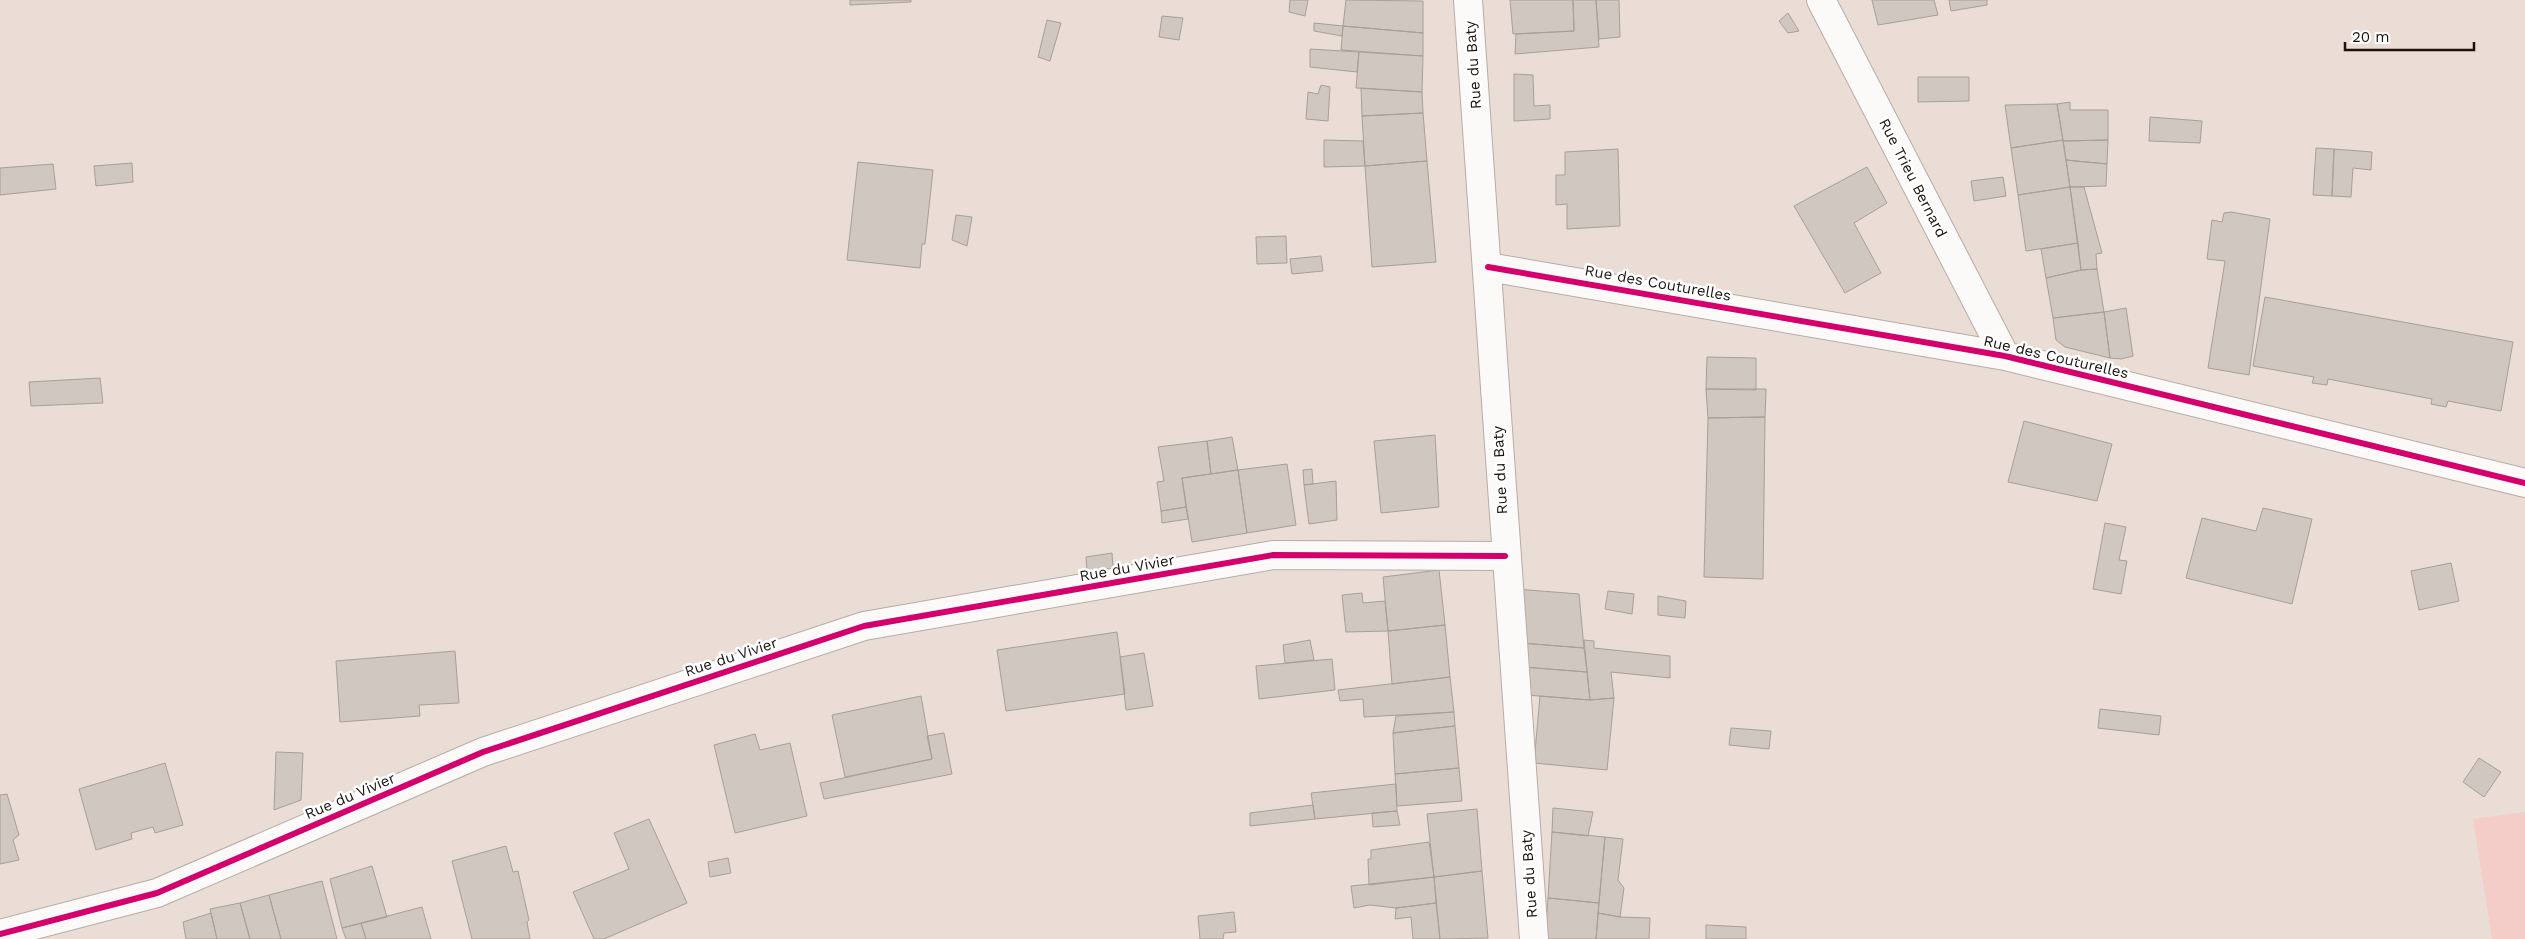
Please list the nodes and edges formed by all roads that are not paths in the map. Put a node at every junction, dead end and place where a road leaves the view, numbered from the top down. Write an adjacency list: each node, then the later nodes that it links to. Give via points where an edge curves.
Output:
1 (1468, 0): 3 (street, Rue du Baty)
2 (1821, 0): 4 (street, Rue Trieu Bernard)
3 (1488, 267): 4 (street, Rue des Couturelles); 6 (street, Rue du Baty)
4 (2005, 356): 5 (street, Rue des Couturelles)
5 (2525, 483)
6 (1505, 556): 7 (street, Rue du Vivier, via 1272,556 864,626 483,752 157,893); 8 (street, Rue du Baty)
7 (0, 934)
8 (1534, 939)

